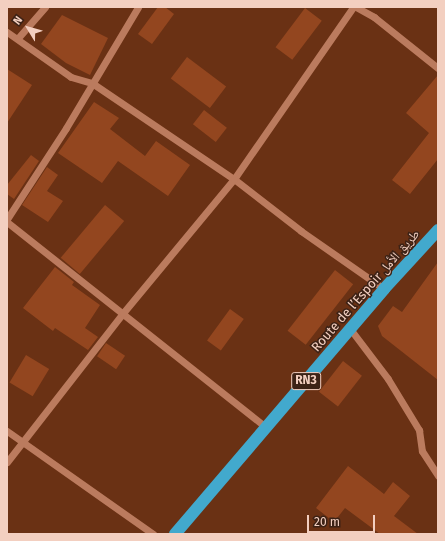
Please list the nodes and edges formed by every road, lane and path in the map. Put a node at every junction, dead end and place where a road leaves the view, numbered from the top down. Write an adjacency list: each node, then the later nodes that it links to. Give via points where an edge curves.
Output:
1 (44, 7): 5 (street)
2 (138, 7): 7 (street)
3 (355, 7): 6 (street, via 374,17); 8 (street)
4 (7, 32): 5 (street)
5 (18, 38): 7 (street, via 71,77)
6 (438, 68)
7 (92, 83): 8 (street); 9 (street)
8 (234, 180): 11 (street); 12 (street)
9 (7, 220): 12 (street)
10 (438, 230): 11 (highway, Route de l’Espoir طريق الأمل / RN3)
11 (384, 289): 13 (highway, Route de l’Espoir طريق الأمل / RN3)
12 (123, 314): 14 (street); 16 (street)
13 (351, 330): 14 (highway, Route de l’Espoir طريق الأمل / RN3); 18 (street, via 388,380 419,430 422,451)
14 (266, 427): 20 (highway, Route de l’Espoir طريق الأمل / RN3)
15 (7, 431): 16 (street)
16 (22, 442): 17 (street); 19 (street)
17 (7, 462)
18 (438, 476)
19 (153, 534)
20 (175, 534)

